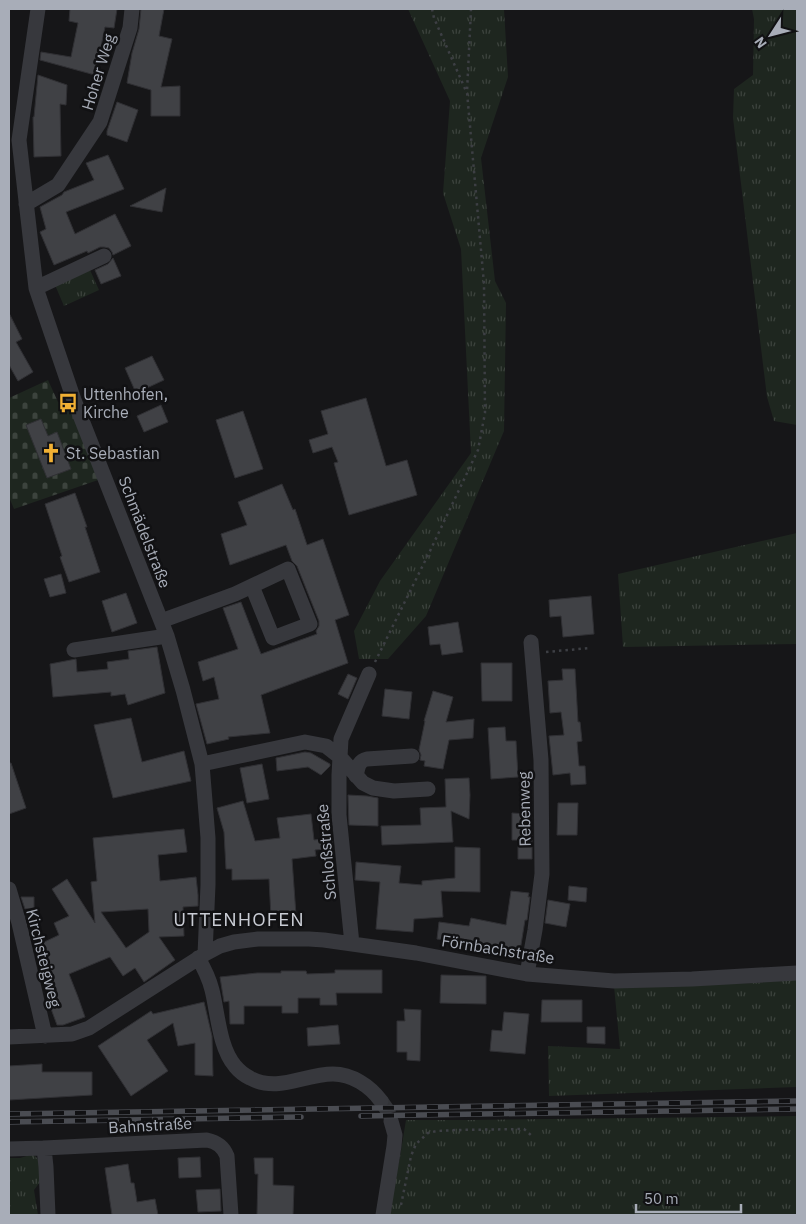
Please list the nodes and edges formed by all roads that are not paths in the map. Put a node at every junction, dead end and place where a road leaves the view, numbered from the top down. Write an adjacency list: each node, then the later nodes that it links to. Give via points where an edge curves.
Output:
1 (38, 9): 3 (street, Schmädelstraße, via 19,140)
2 (132, 9): 3 (street, Hoher Weg, via 130,28 100,122 58,186)
3 (26, 204): 5 (street, Schmädelstraße)
4 (104, 256): 5 (street)
5 (36, 288): 7 (street, Schmädelstraße, via 74,400)
6 (252, 586): 6 (street, via 288,569 310,624 273,638); 7 (street)
7 (161, 621): 8 (street, Schmädelstraße)
8 (167, 636): 10 (street); 14 (street, Schmädelstraße)
9 (531, 648): 21 (street, Rebenweg, via 541,760 542,874)
10 (74, 650)
11 (369, 674): 13 (street, Schloßstraße, via 341,739)
12 (412, 756): 15 (street, via 362,760)
13 (340, 757): 14 (street, via 326,746 305,742); 15 (street); 18 (street, Schloßstraße, via 338,815)
14 (202, 764): 19 (street, Schmädelstraße, via 208,838 207,913)
15 (360, 779): 16 (street, via 373,788 394,791)
16 (428, 789)
17 (9, 889): 22 (street, Kirchsteigweg)
18 (352, 944): 19 (street, Förnbachstraße, via 258,939 220,946); 21 (street, Förnbachstraße)
19 (202, 956): 22 (street, Förnbachstraße, via 88,1028 72,1034); 24 (street, via 224,1047 243,1074 266,1083 280,1084 318,1075 350,1077 365,1084)
20 (797, 973): 21 (street, Förnbachstraße, via 614,981)
21 (527, 974)
22 (45, 1036): 23 (street, Förnbachstraße)
23 (9, 1037)
24 (381, 1101)
25 (392, 1121): 30 (street, via 395,1136)
26 (44, 1148): 27 (street, Bahnstraße); 28 (street); 29 (street, Bahnstraße, via 215,1142 227,1156)
27 (9, 1149)
28 (48, 1215)
29 (231, 1215)
30 (383, 1215)

